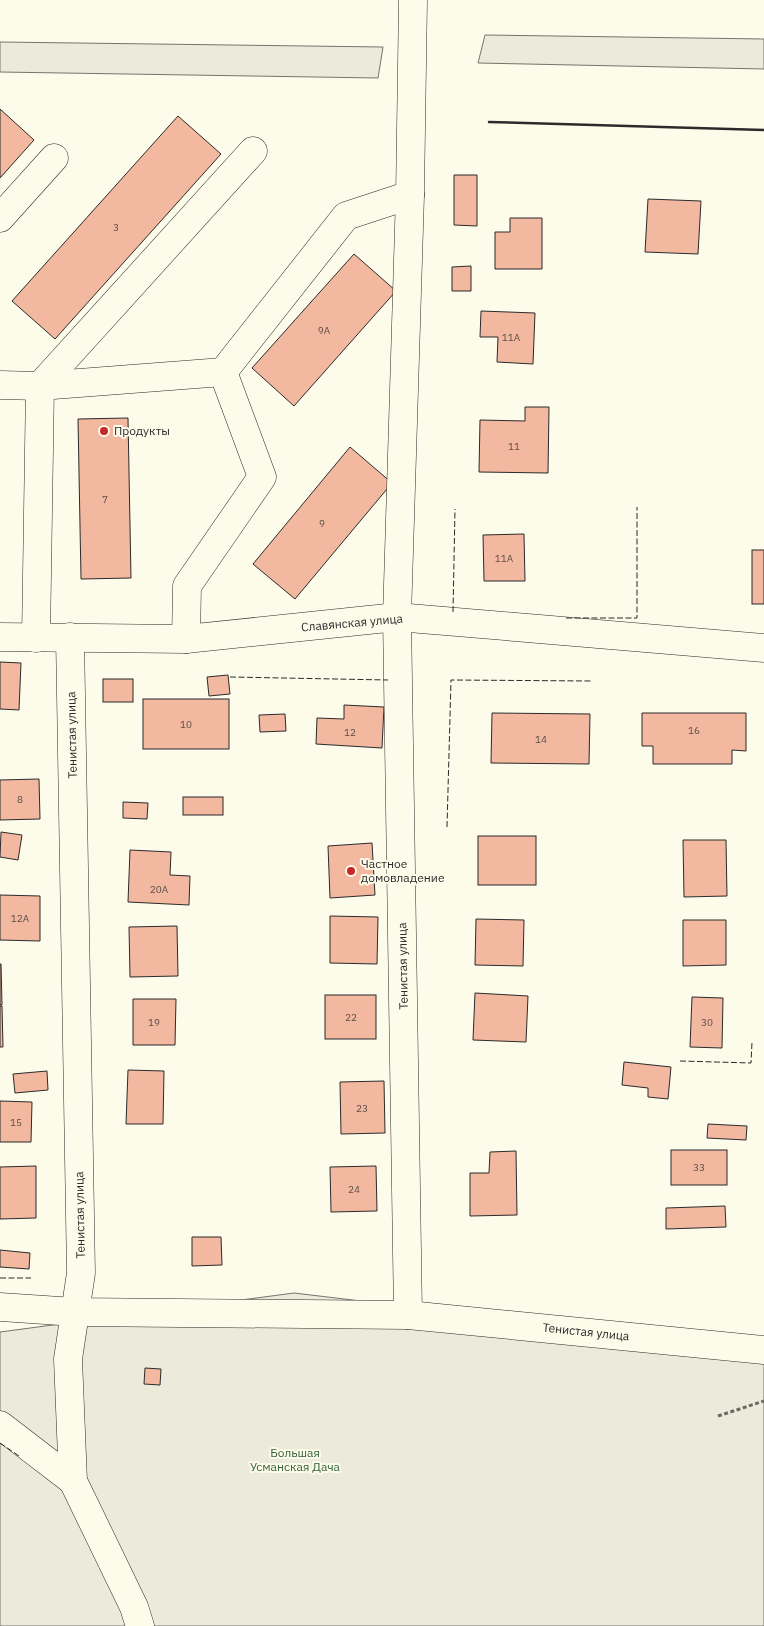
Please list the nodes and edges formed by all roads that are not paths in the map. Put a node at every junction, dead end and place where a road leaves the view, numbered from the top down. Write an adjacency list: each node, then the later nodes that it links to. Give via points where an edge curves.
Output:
1 (413, 0): 4 (street, Тенистая улица)
2 (253, 151): 8 (street)
3 (54, 158): 5 (street)
4 (410, 195): 6 (street, via 346,216); 9 (street, Тенистая улица)
5 (0, 218)
6 (223, 372): 8 (street); 13 (street, via 262,477 187,586)
7 (0, 385): 8 (street)
8 (40, 386): 12 (street)
9 (398, 617): 13 (street, Славянская улица); 14 (street, Славянская улица); 17 (street, Тенистая улица)
10 (0, 637): 12 (street, Славянская улица)
11 (70, 637): 12 (street, Славянская улица); 13 (street, Славянская улица); 16 (street, Тенистая улица, via 82,1272)
12 (36, 638)
13 (186, 639)
14 (764, 648)
15 (0, 1307): 16 (street, Тенистая улица)
16 (75, 1312): 17 (street, Тенистая улица); 20 (street, via 68,1359)
17 (408, 1314): 18 (street, Тенистая улица)
18 (764, 1350)
19 (0, 1425): 20 (street)
20 (74, 1481): 21 (street)
21 (140, 1626)

